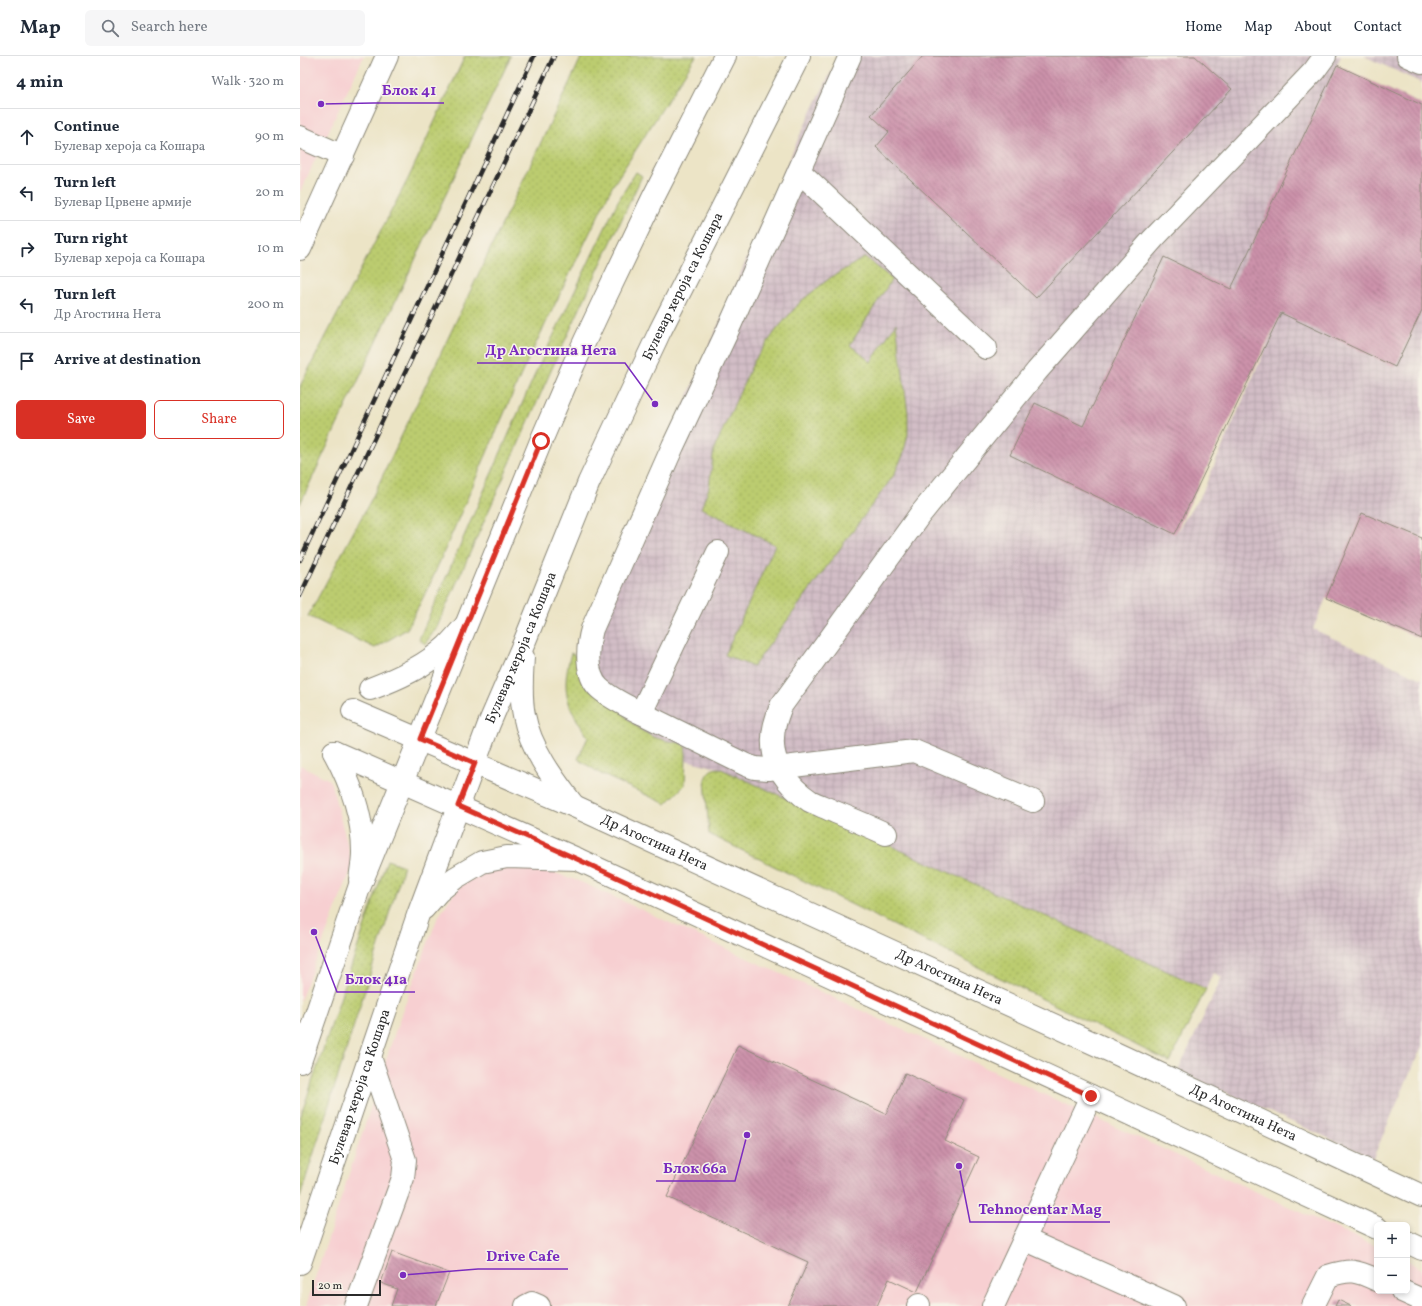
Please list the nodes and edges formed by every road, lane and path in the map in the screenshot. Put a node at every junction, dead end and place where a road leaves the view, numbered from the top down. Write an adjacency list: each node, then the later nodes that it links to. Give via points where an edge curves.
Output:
1 (388, 56): 9 (street)
2 (725, 56): 14 (street, via 574,364)
3 (799, 56): 15 (street, Булевар хероја са Кошара, via 660,331 589,482)
4 (850, 56): 10 (street)
5 (1325, 56): 21 (street, via 1314,71 1143,250 1037,371 920,516 781,706 772,739)
6 (1408, 56): 7 (street)
7 (1422, 62)
8 (300, 137): 9 (street)
9 (343, 156): 11 (street)
10 (799, 171): 12 (street); 18 (street, via 673,446 588,641 594,683 613,699)
11 (300, 249)
12 (986, 348)
13 (718, 552): 18 (street)
14 (467, 623): 16 (street, via 446,647 428,660 398,679); 19 (street)
15 (524, 643): 20 (street, Булевар хероја са Кошара); 25 (street, via 521,693 527,726 539,754)
16 (370, 689)
17 (353, 711): 19 (street, Др Агостина Нета)
18 (641, 713): 21 (street, via 746,765 755,768)
19 (420, 739): 20 (street, Др Агостина Нета); 22 (street)
20 (475, 763): 24 (street, Булевар хероја са Кошара); 25 (street, Др Агостина Нета)
21 (778, 768): 23 (street, via 914,751); 26 (street, via 810,801)
22 (403, 781): 24 (street); 28 (street); 28 (street, via 334,752 345,773 359,812 363,853)
23 (1033, 801)
24 (458, 806): 27 (street); 29 (street, Булевар хероја са Кошара)
25 (574, 806): 33 (street, Др Агостина Нета)
26 (886, 834)
27 (577, 859): 29 (street, via 507,857 479,863 438,892); 32 (street)
28 (359, 888): 31 (street)
29 (418, 915): 30 (street, Булевар хероја са Кошара)
30 (370, 1057): 38 (street, Булевар хероја са Кошара); 42 (street, via 404,1160 403,1178)
31 (300, 1062)
32 (1091, 1096): 34 (street); 35 (street)
33 (1422, 1196)
34 (1374, 1227)
35 (1024, 1239): 45 (street); 46 (street)
36 (1410, 1243): 37 (street)
37 (1422, 1249)
38 (300, 1263)
39 (1374, 1279): 47 (street, via 1358,1271 1343,1271 1328,1276)
40 (1409, 1294): 41 (street)
41 (1422, 1300)
42 (356, 1306)
43 (526, 1306): 44 (street, via 532,1303)
44 (539, 1306)
45 (993, 1306)
46 (1174, 1306)
47 (1313, 1306)

